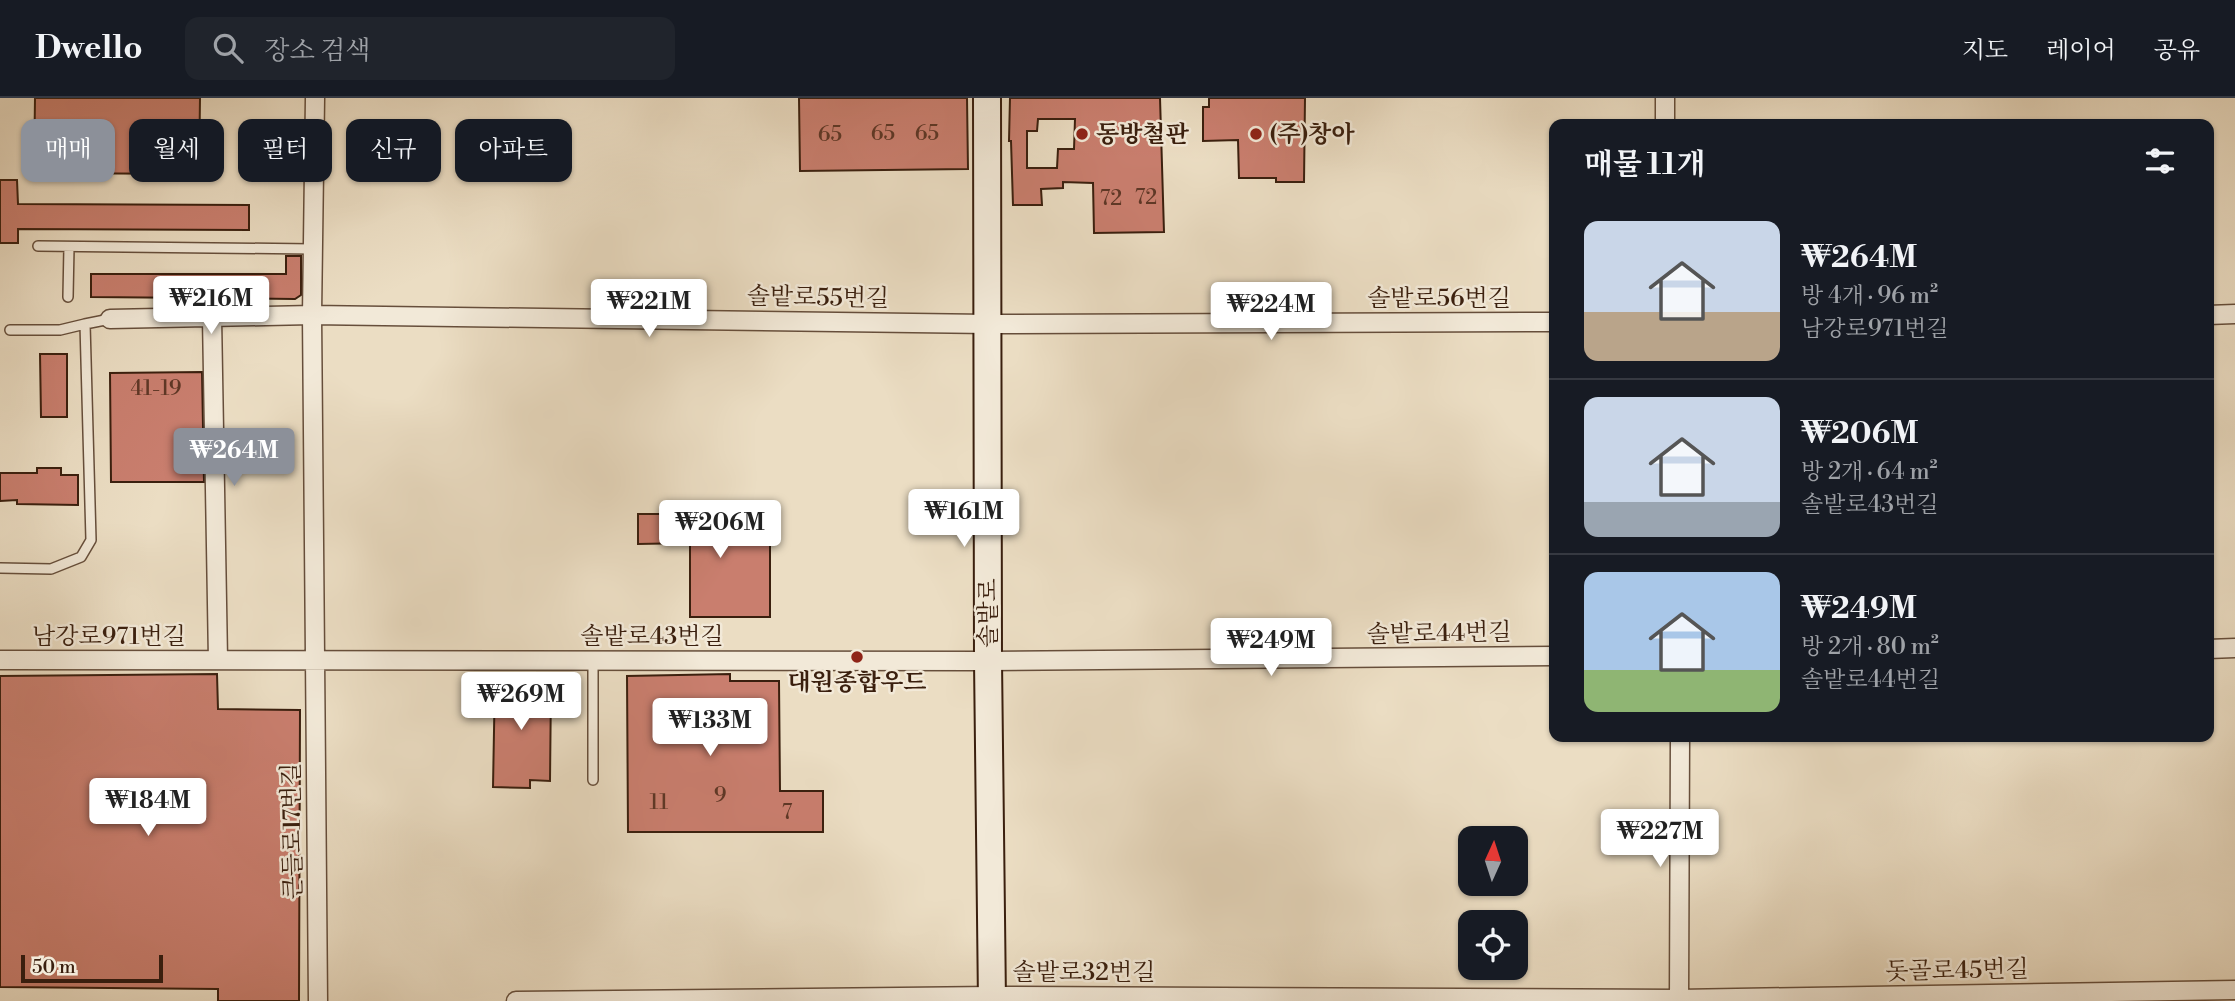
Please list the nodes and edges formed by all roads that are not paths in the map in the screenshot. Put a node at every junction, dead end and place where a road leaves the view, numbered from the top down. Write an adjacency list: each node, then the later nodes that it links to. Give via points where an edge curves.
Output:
1 (315, 98): 7 (street, 큰들로17번길)
2 (987, 98): 16 (street, 솔밭로)
3 (1665, 98): 4 (street)
4 (1665, 119)
5 (38, 246): 6 (lane)
6 (69, 247): 7 (lane); 8 (lane)
7 (312, 249): 10 (street, 큰들로17번길)
8 (68, 297)
9 (2235, 314): 11 (street)
10 (312, 315): 12 (street); 16 (street, 솔밭로55번길); 24 (street, 큰들로17번길)
11 (2214, 315)
12 (212, 317): 13 (street); 23 (street, 남강로971번길)
13 (110, 318): 15 (lane)
14 (1549, 322): 16 (street, 솔밭로56번길)
15 (85, 324): 17 (lane, via 60,330); 18 (lane, via 91,540 81,557 51,569)
16 (988, 324): 26 (street, 솔밭로)
17 (10, 330)
18 (0, 568)
19 (2235, 648): 20 (street)
20 (2214, 649)
21 (1549, 656): 26 (street, 솔밭로44번길)
22 (0, 660): 23 (street, 남강로971번길)
23 (218, 660): 24 (street, 남강로971번길)
24 (315, 660): 25 (street, 솔밭로43번길); 32 (street, 큰들로17번길)
25 (593, 661): 26 (street, 솔밭로43번길); 28 (lane)
26 (988, 662): 30 (street, 솔밭로)
27 (1681, 742): 31 (street)
28 (593, 780)
29 (2235, 990): 31 (street, 돗골로45번길)
30 (992, 998): 31 (street, 솔밭로32번길); 33 (street, 솔밭로32번길)
31 (1679, 1000)
32 (318, 1001)
33 (516, 1001)

